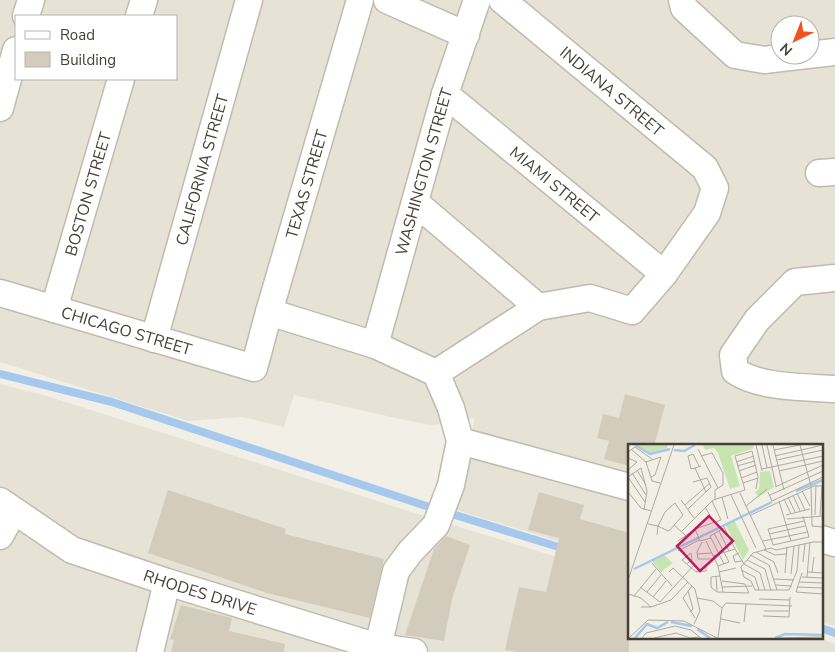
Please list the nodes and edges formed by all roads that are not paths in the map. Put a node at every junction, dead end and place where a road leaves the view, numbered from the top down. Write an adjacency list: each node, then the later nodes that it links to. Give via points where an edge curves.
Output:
1 (31, 0): 9 (street)
2 (144, 0): 10 (street)
3 (248, 0): 24 (street, CALIFORNIA STREET)
4 (360, 0): 23 (street, TEXAS STREET)
5 (387, 0): 11 (street)
6 (476, 0): 11 (street, WASHINGTON STREET)
7 (502, 0): 18 (street, INDIANA STREET, via 705,168 715,188 707,212)
8 (682, 0): 12 (street, via 684,8 735,54 764,60)
9 (26, 15)
10 (139, 15)
11 (466, 35): 15 (street, WASHINGTON STREET)
12 (835, 52)
13 (15, 54): 16 (street)
14 (121, 80): 22 (street, BOSTON STREET)
15 (445, 94): 17 (street, WASHINGTON STREET); 18 (street, MIAMI STREET)
16 (0, 108)
17 (416, 202): 21 (street); 25 (street, WASHINGTON STREET)
18 (664, 274): 21 (street, via 632,310 590,298)
19 (835, 278): 28 (street, via 795,282 757,320 733,355 735,371 745,378)
20 (0, 293): 22 (street, CHICAGO STREET)
21 (538, 307): 27 (street)
22 (54, 309): 24 (street, CHICAGO STREET)
23 (269, 312): 25 (street); 26 (street, TEXAS STREET)
24 (154, 339): 26 (street, CHICAGO STREET)
25 (375, 345): 27 (street)
26 (254, 368)
27 (436, 373): 29 (street)
28 (835, 389)
29 (460, 441): 30 (street); 36 (street, via 451,485 436,525 396,571)
30 (628, 487)
31 (7, 506): 32 (street); 35 (street, RHODES DRIVE, via 72,550)
32 (0, 536)
33 (822, 539): 34 (street)
34 (835, 543)
35 (167, 582): 36 (street, RHODES DRIVE); 37 (street)
36 (378, 647): 38 (street, RHODES DRIVE)
37 (150, 652)
38 (414, 652)

